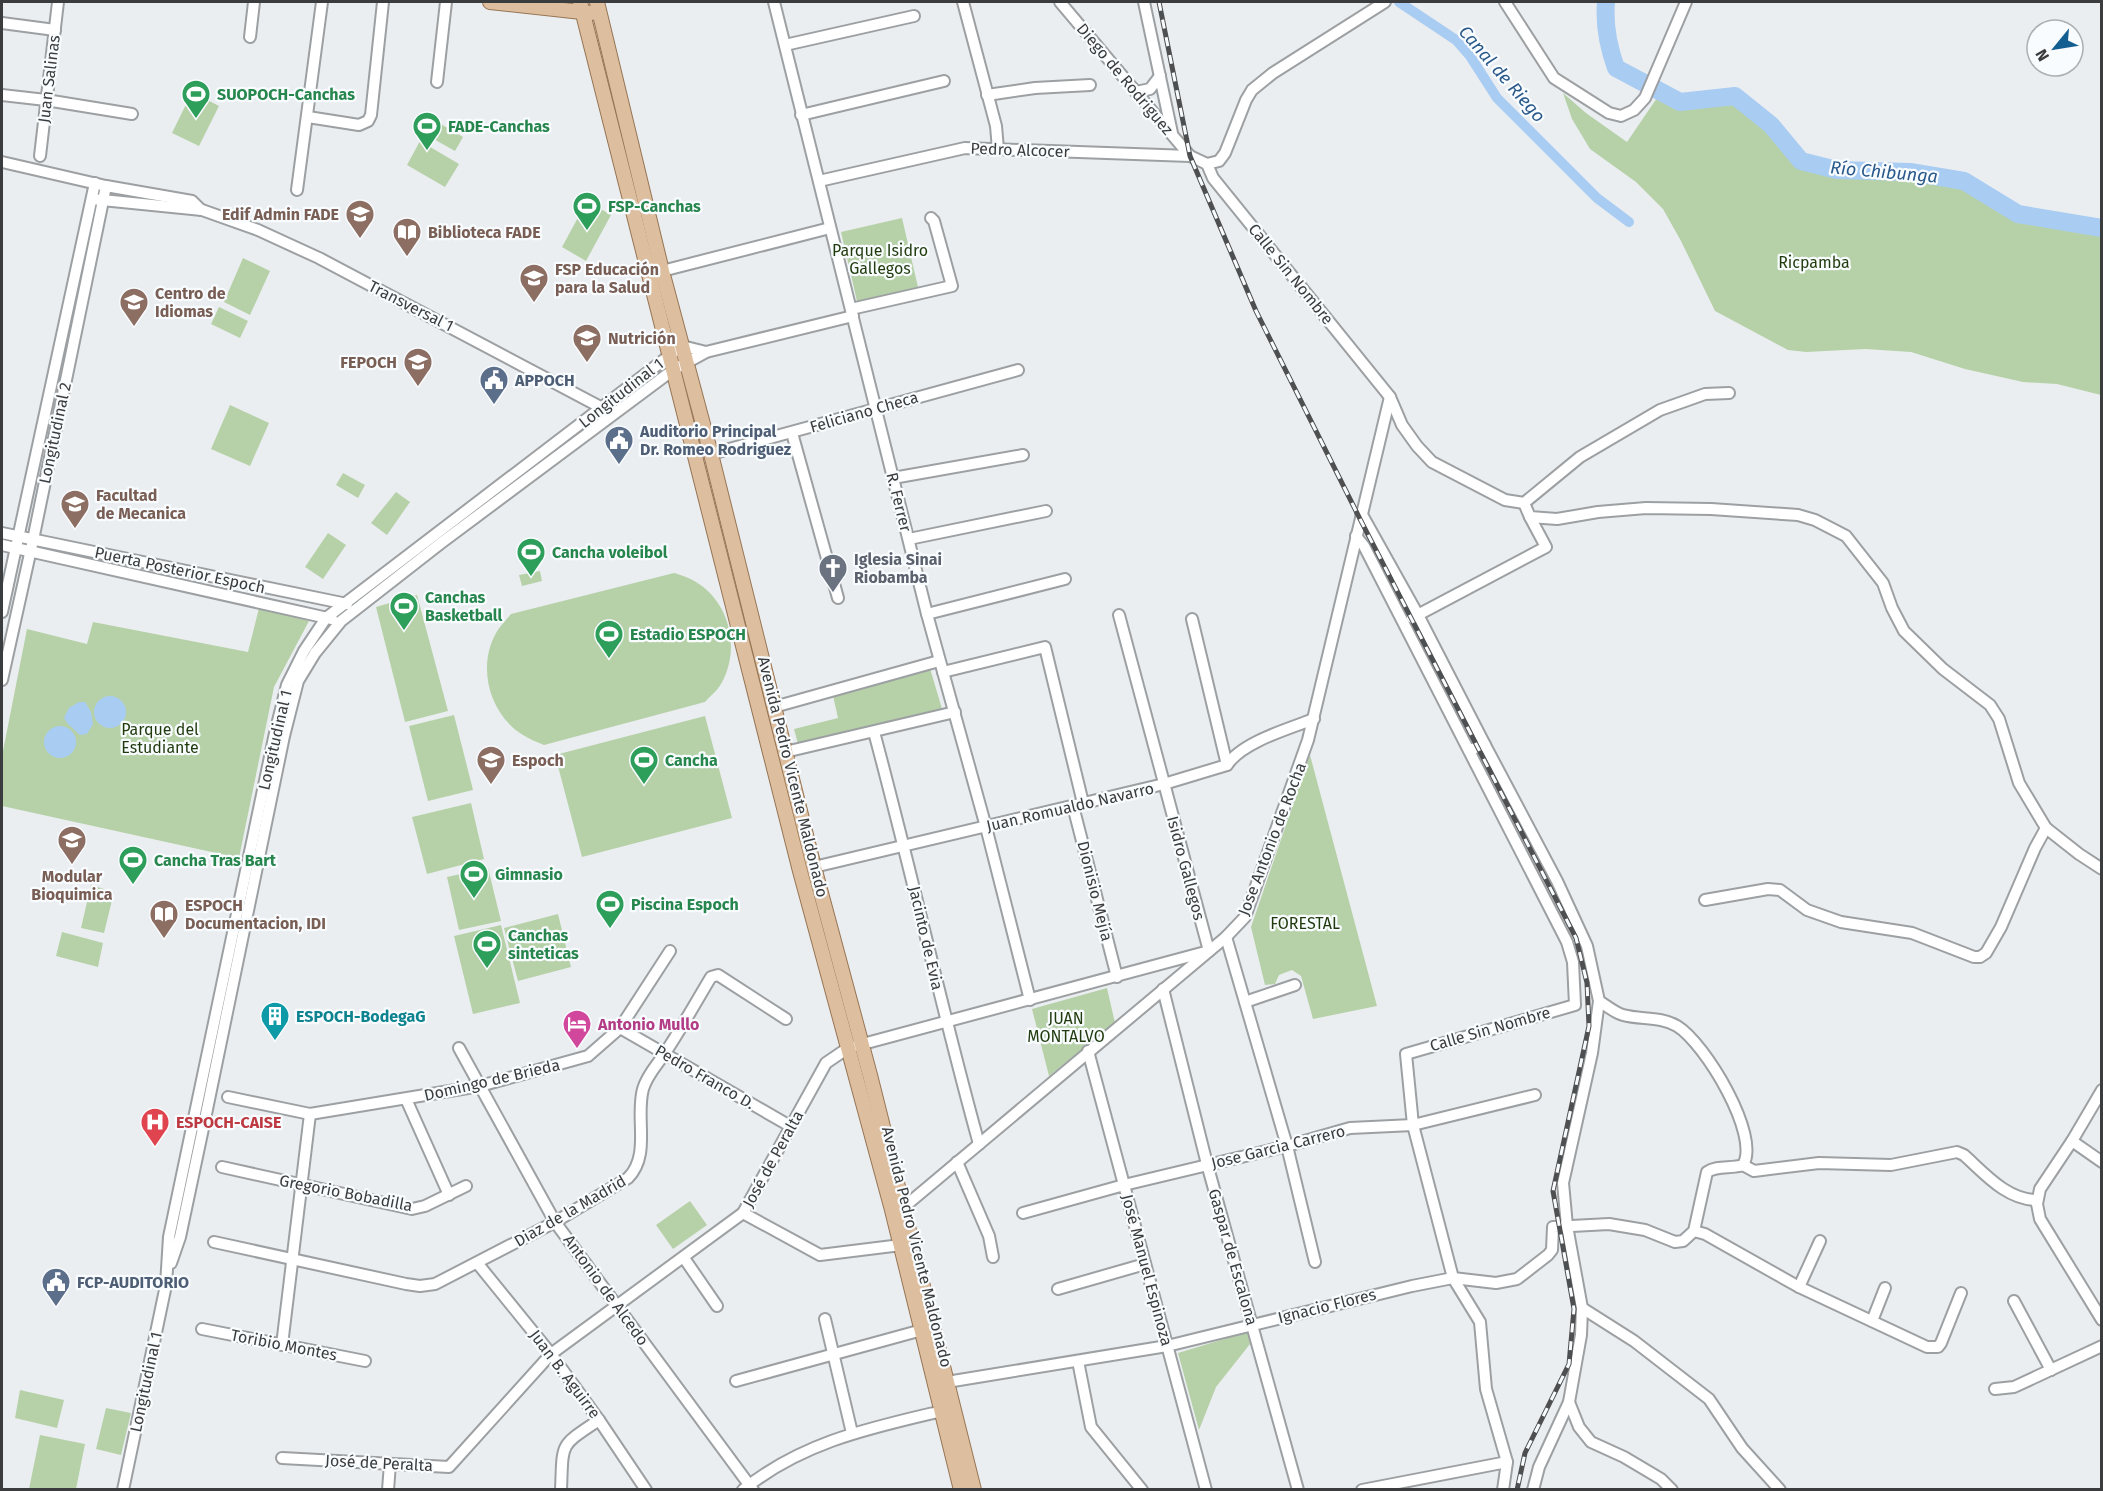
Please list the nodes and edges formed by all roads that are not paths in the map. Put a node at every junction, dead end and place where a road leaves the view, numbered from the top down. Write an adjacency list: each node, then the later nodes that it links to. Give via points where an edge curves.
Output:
1 (58, 2): 18 (street, Juan Salinas)
2 (254, 2): 19 (street)
3 (322, 2): 31 (street)
4 (383, 2): 31 (street, via 368,121 359,125)
5 (446, 2): 23 (street)
6 (490, 2): 14 (main road)
7 (774, 2): 20 (street, R. Ferrer)
8 (963, 2): 27 (street)
9 (1060, 2): 25 (street, Diego de Rodriguez)
10 (1144, 2): 21 (street)
11 (1385, 2): 37 (street, via 1252,90 1225,153)
12 (1505, 2): 13 (street, via 1554,78 1621,117 1646,98)
13 (1686, 2)
14 (581, 7): 15 (main road); 51 (main road, Avenida Pedro Vicente Maldonado)
15 (598, 8): 46 (main road, Avenida Pedro Vicente Maldonado)
16 (914, 16): 20 (street)
17 (2, 23): 18 (street)
18 (55, 30): 28 (street, Juan Salinas)
19 (250, 37)
20 (785, 45): 30 (street, R. Ferrer)
21 (1160, 76): 25 (street, via 1150,89); 32 (street)
22 (944, 81): 30 (street)
23 (437, 82)
24 (1090, 85): 27 (street)
25 (1136, 92): 32 (street, Diego de Rodriguez)
26 (2, 95): 28 (street)
27 (987, 95): 33 (street)
28 (46, 100): 29 (street); 34 (street, Juan Salinas)
29 (132, 114)
30 (801, 115): 38 (street, R. Ferrer)
31 (308, 117): 40 (street)
32 (1172, 135): 35 (street, Diego de Rodriguez)
33 (998, 149): 35 (street, Pedro Alcocer); 38 (street, Pedro Alcocer, via 964,148)
34 (40, 156)
35 (1190, 156): 37 (street)
36 (2, 162): 39 (street, Transversal 1)
37 (1207, 164): 54 (street, Calle Sin Nombre, via 1213,178)
38 (819, 181): 45 (street, R. Ferrer)
39 (101, 184): 41 (street, Longitudinal 2); 42 (street, Longitudinal 2); 43 (street, Transversal 1, via 192,201)
40 (297, 190)
41 (92, 199): 42 (street, Transversal 1); 58 (street, Longitudinal 2)
42 (104, 200): 43 (street, Transversal 1); 59 (street, Longitudinal 2)
43 (202, 210): 55 (street, Transversal 1, via 319,258)
44 (931, 218): 47 (street, via 952,286)
45 (830, 228): 46 (street); 47 (street, R. Ferrer)
46 (662, 271): 48 (main road, Avenida Pedro Vicente Maldonado)
47 (852, 313): 49 (street); 56 (street, R. Ferrer)
48 (682, 346): 49 (street); 50 (main road, Avenida Pedro Vicente Maldonado); 51 (street, Longitudinal 1)
49 (706, 352): 50 (street, Longitudinal 1)
50 (686, 362): 51 (street, Longitudinal 1); 61 (main road, Avenida Pedro Vicente Maldonado)
51 (671, 363): 55 (street, Longitudinal 1); 57 (street, Longitudinal 1); 118 (main road, Avenida Pedro Vicente Maldonado)
52 (1018, 370): 56 (street, Feliciano Checa)
53 (1729, 393): 64 (street, via 1706,394 1660,410 1580,457)
54 (1390, 397): 64 (street, Calle Sin Nombre, via 1402,425 1432,462 1505,500); 66 (street, Jose Antonio de Rocha)
55 (603, 408): 57 (street, Transversal 1); 76 (street, Longitudinal 1)
56 (876, 409): 60 (street, Feliciano Checa); 63 (street, R. Ferrer)
57 (615, 414): 77 (street, Longitudinal 1)
58 (43, 420): 59 (street); 71 (street, Longitudinal 2)
59 (57, 424): 73 (street, Longitudinal 2)
60 (792, 433): 61 (street, Feliciano Checa); 75 (street)
61 (711, 454): 88 (main road, Avenida Pedro Vicente Maldonado)
62 (1023, 455): 63 (street)
63 (894, 478): 70 (street, R. Ferrer)
64 (1524, 502): 67 (street)
65 (1046, 512): 70 (street)
66 (1361, 513): 69 (street, Jose Antonio de Rocha); 81 (street)
67 (1530, 517): 81 (street, via 1546,547); 99 (street, via 1557,519 1646,508 1746,510 1798,515 1846,536 1882,583 1904,631 1995,711 2019,783)
68 (2, 533): 71 (street, Puerta Posterior Espoch)
69 (1356, 537): 85 (street); 90 (street, Jose Antonio de Rocha)
70 (909, 539): 79 (street, R. Ferrer)
71 (16, 542): 72 (street, Puerta Posterior Espoch); 73 (street, Puerta Posterior Espoch); 78 (street, Longitudinal 2)
72 (2, 545)
73 (31, 546): 76 (street, Puerta Posterior Espoch); 82 (street, Puerta Posterior Espoch); 87 (street, Longitudinal 2)
74 (1065, 579): 79 (street)
75 (838, 598)
76 (344, 604): 77 (street, Puerta Posterior Espoch); 82 (street, Longitudinal 1)
77 (359, 606): 84 (street, Longitudinal 1)
78 (2, 612)
79 (927, 614): 86 (street, R. Ferrer)
80 (1119, 615): 96 (street, Isidro Gallegos)
81 (1418, 615): 85 (street); 92 (street)
82 (327, 617): 84 (street, Puerta Posterior Espoch); 157 (street, Longitudinal 1, via 287,685 277,724 169,1237)
83 (1192, 619): 95 (street)
84 (340, 621): 157 (street, Longitudinal 1, via 315,653 294,693 180,1238)
85 (1404, 622): 93 (street)
86 (941, 666): 88 (street); 89 (street, R. Ferrer); 97 (street, Dionisio Mejía, via 1045,647)
87 (2, 680)
88 (774, 707): 94 (main road, Avenida Pedro Vicente Maldonado)
89 (955, 712): 91 (street); 98 (street, R. Ferrer)
90 (1314, 719): 95 (street, Juan Romualdo Navarro, via 1246,747); 104 (street, Jose Antonio de Rocha, via 1245,917)
91 (874, 732): 94 (street); 100 (street, Jacinto de Evia)
92 (1485, 745): 93 (street); 111 (street, via 1587,946)
93 (1469, 750): 127 (street, Calle Sin Nombre, via 1567,942 1573,962 1575,1005 1406,1054)
94 (785, 752): 101 (main road, Avenida Pedro Vicente Maldonado)
95 (1227, 765): 96 (street, Juan Romualdo Navarro)
96 (1164, 784): 97 (street, Juan Romualdo Navarro); 106 (street, Isidro Gallegos)
97 (1078, 805): 98 (street, Juan Romualdo Navarro); 107 (street, Dionisio Mejía)
98 (986, 827): 100 (street, Juan Romualdo Navarro); 110 (street, R. Ferrer)
99 (2046, 828): 102 (street); 103 (street, via 2001,927 1980,957 1912,933 1841,922 1807,910 1780,890)
100 (904, 846): 101 (street, Juan Romualdo Navarro); 114 (street, Jacinto de Evia)
101 (814, 867): 116 (main road, Avenida Pedro Vicente Maldonado)
102 (2102, 869)
103 (1705, 900)
104 (1226, 937): 106 (street, Jose Antonio de Rocha); 112 (street)
105 (670, 951): 115 (street, Domingo de Brieda)
106 (1209, 951): 107 (street, José de Peralta); 109 (street, Jose Antonio de Rocha)
107 (1118, 977): 110 (street, José de Peralta)
108 (1295, 985): 112 (street)
109 (1163, 989): 119 (street, Jose Antonio de Rocha); 134 (street, Gaspar de Escalona)
110 (1030, 1000): 114 (street, José de Peralta)
111 (1599, 1001): 135 (street, via 1623,1015 1649,1017 1674,1024 1688,1033 1712,1062 1734,1105 1747,1144); 146 (street, via 1592,1053 1563,1183)
112 (1245, 1002): 131 (street)
113 (786, 1019): 120 (street, Diaz de la Madrid, via 714,976)
114 (945, 1022): 116 (street, José de Peralta); 130 (street, Jacinto de Evia)
115 (620, 1028): 120 (street, Pedro Franco D.); 121 (street, Domingo de Brieda, via 588,1056)
116 (862, 1043): 118 (street, José de Peralta); 142 (main road, Avenida Pedro Vicente Maldonado)
117 (459, 1048): 121 (street, Antonio de Alcedo)
118 (848, 1048): 128 (street, José de Peralta, via 826,1063); 150 (main road, Avenida Pedro Vicente Maldonado)
119 (1088, 1051): 130 (street, Jose Antonio de Rocha); 138 (street, José Manuel Espinoza)
120 (665, 1053): 128 (street, Pedro Franco D.); 145 (street, Diaz de la Madrid, via 647,1078 643,1091 640,1160 636,1170)
121 (480, 1086): 125 (street, Domingo de Brieda); 145 (street, Antonio de Alcedo)
122 (2102, 1090): 129 (street)
123 (1535, 1095): 127 (street, Jose Garcia Carrero)
124 (228, 1097): 126 (street, Domingo de Brieda)
125 (406, 1099): 126 (street, Domingo de Brieda); 140 (street)
126 (310, 1114): 137 (street)
127 (1413, 1125): 131 (street, Jose Garcia Carrero, via 1350,1128); 158 (street)
128 (790, 1126): 144 (street, José de Peralta)
129 (2072, 1141): 133 (street); 141 (street, via 2040,1189)
130 (979, 1144): 132 (street, Jose Antonio de Rocha)
131 (1287, 1146): 134 (street, Jose Garcia Carrero); 154 (street)
132 (957, 1162): 142 (street, Jose Antonio de Rocha); 151 (street, via 989,1236)
133 (2102, 1162)
134 (1207, 1164): 138 (street, Jose Garcia Carrero); 170 (street, Gaspar de Escalona)
135 (1743, 1166): 141 (street, via 1754,1171 1819,1163 1891,1165 1957,1152 2014,1196); 147 (street, via 1707,1172)
136 (222, 1167): 137 (street, Gregorio Bobadilla)
137 (301, 1185): 140 (street, Gregorio Bobadilla, via 412,1209); 153 (street)
138 (1124, 1185): 143 (street, Jose Garcia Carrero); 156 (street, José Manuel Espinoza)
139 (466, 1186): 140 (street, Gregorio Bobadilla)
140 (449, 1195)
141 (2037, 1200): 168 (street, via 2040,1219)
142 (904, 1207): 182 (main road, Avenida Pedro Vicente Maldonado)
143 (1023, 1213)
144 (743, 1214): 150 (street, via 819,1255); 152 (street, José de Peralta)
145 (555, 1222): 155 (street, Diaz de la Madrid); 164 (street, Antonio de Alcedo)
146 (1567, 1226): 147 (street, via 1609,1224 1645,1230 1675,1242 1683,1241); 158 (street, Ignacio Flores, via 1553,1227 1552,1250 1517,1279 1496,1283); 166 (street)
147 (1694, 1231): 159 (street)
148 (1820, 1241): 159 (street)
149 (214, 1242): 153 (street, Diaz de la Madrid)
150 (901, 1245): 172 (main road, Avenida Pedro Vicente Maldonado)
151 (993, 1257)
152 (684, 1258): 164 (street, José de Peralta); 165 (street)
153 (292, 1259): 155 (street, Diaz de la Madrid, via 420,1286 435,1284); 173 (street)
154 (1315, 1262)
155 (478, 1264): 176 (street, Juan B. Aguirre)
156 (1145, 1264): 161 (street); 174 (street, José Manuel Espinoza)
157 (167, 1274): 192 (street, Longitudinal 1)
158 (1453, 1278): 170 (street, Ignacio Flores); 189 (street, via 1480,1323 1486,1389)
159 (1799, 1287): 169 (street)
160 (1885, 1288): 169 (street)
161 (1058, 1289)
162 (1961, 1293): 169 (street, via 1938,1347 1927,1347)
163 (2014, 1301): 180 (street)
164 (617, 1306): 176 (street, José de Peralta); 191 (street, Antonio de Alcedo)
165 (717, 1306)
166 (1582, 1308): 184 (street); 205 (street, via 1634,1341 1709,1399 1742,1448)
167 (825, 1319): 177 (street)
168 (2102, 1320)
169 (1872, 1321)
170 (1252, 1325): 174 (street, Ignacio Flores); 200 (street, Gaspar de Escalona)
171 (202, 1329): 173 (street, Toribio Montes)
172 (922, 1330): 177 (street); 185 (main road, Avenida Pedro Vicente Maldonado)
173 (282, 1345): 178 (street, Toribio Montes)
174 (1167, 1346): 179 (street, Ignacio Flores); 199 (street, José Manuel Espinoza)
175 (2102, 1346): 180 (street)
176 (551, 1354): 186 (street, Juan B. Aguirre); 190 (street, José de Peralta, via 449,1467)
177 (834, 1354): 181 (street); 187 (street)
178 (365, 1361)
179 (1078, 1361): 182 (street, Ignacio Flores); 198 (street, via 1091,1427)
180 (2050, 1370): 183 (street, via 2014,1387)
181 (736, 1381)
182 (947, 1382): 197 (main road, Avenida Pedro Vicente Maldonado)
183 (1995, 1389)
184 (1569, 1402): 203 (street, via 1539,1467); 204 (street, via 1591,1442 1624,1457)
185 (942, 1411): 187 (street); 196 (main road, Avenida Pedro Vicente Maldonado)
186 (599, 1420): 194 (street, via 571,1438 562,1449); 195 (street, Juan B. Aguirre)
187 (852, 1433): 191 (street, via 780,1463)
188 (282, 1458): 190 (street, José de Peralta)
189 (1507, 1462): 201 (street); 202 (street)
190 (390, 1464): 193 (street)
191 (748, 1488)
192 (123, 1490)
193 (388, 1490)
194 (561, 1490)
195 (646, 1490)
196 (961, 1490)
197 (974, 1490)
198 (1142, 1490)
199 (1206, 1490)
200 (1298, 1490)
201 (1362, 1490)
202 (1503, 1490)
203 (1533, 1490)
204 (1672, 1490)
205 (1780, 1490)

